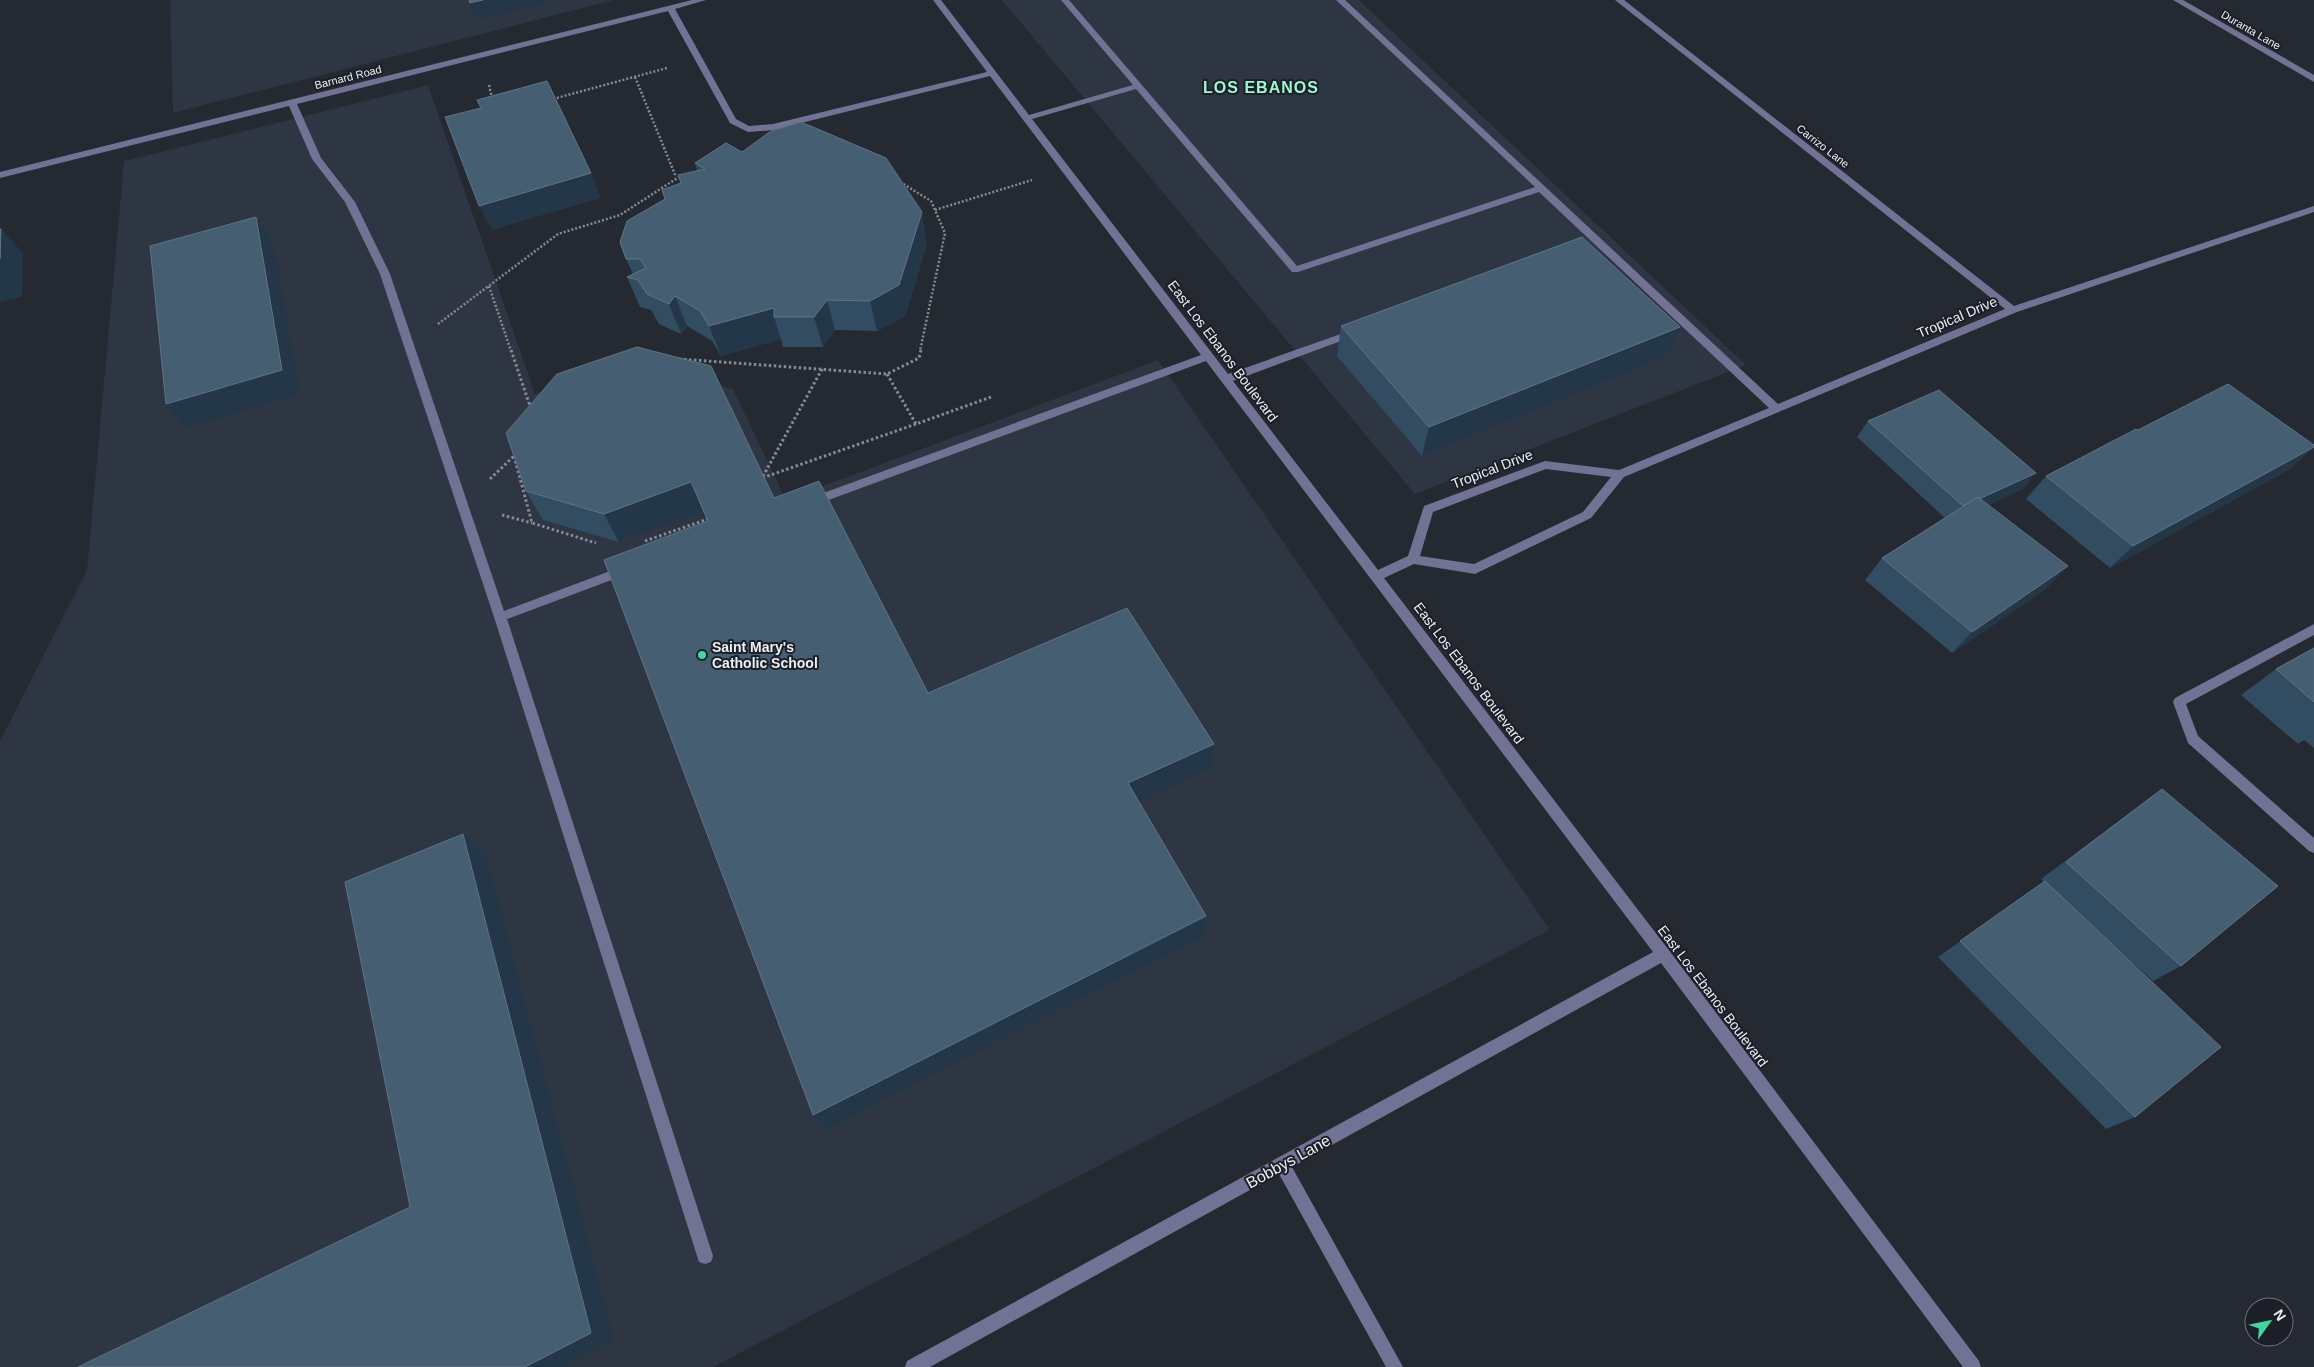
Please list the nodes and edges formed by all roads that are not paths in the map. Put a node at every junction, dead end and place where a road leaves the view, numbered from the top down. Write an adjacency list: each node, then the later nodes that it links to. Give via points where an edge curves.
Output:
1 (702, 0): 7 (street, Barnard Road)
2 (937, 0): 8 (street, East Los Ebanos Boulevard)
3 (1065, 0): 10 (street)
4 (1340, 0): 14 (street)
5 (1619, 0): 16 (street, Carrizo Lane)
6 (2177, 0): 9 (street, Duranta Lane)
7 (670, 8): 8 (street, via 733,122 748,129 773,127); 11 (street, Barnard Road)
8 (993, 73): 12 (street, East Los Ebanos Boulevard)
9 (2314, 79)
10 (1138, 86): 12 (street); 14 (street, via 1295,270)
11 (292, 103): 13 (street, Barnard Road); 26 (street, via 317,159 350,202 385,274)
12 (1027, 118): 18 (street, East Los Ebanos Boulevard)
13 (0, 175)
14 (1542, 188): 20 (street, via 1595,245)
15 (2314, 209): 16 (street, Tropical Drive)
16 (2013, 310): 20 (street, Tropical Drive)
17 (1366, 328): 19 (street)
18 (1208, 356): 19 (street, East Los Ebanos Boulevard); 22 (street)
19 (1226, 379): 25 (street, East Los Ebanos Boulevard)
20 (1777, 409): 21 (street, Tropical Drive)
21 (1620, 474): 23 (street, Tropical Drive, via 1587,515 1475,569); 23 (street, Tropical Drive, via 1545,465 1428,509)
22 (798, 507)
23 (1413, 559): 25 (street)
24 (640, 565): 26 (street)
25 (1376, 576): 29 (street, East Los Ebanos Boulevard)
26 (500, 617): 31 (street)
27 (2314, 629): 28 (street, via 2179,702 2193,739)
28 (2314, 847)
29 (1663, 954): 30 (street, Bobbys Lane); 34 (street, East Los Ebanos Boulevard)
30 (1282, 1164): 32 (street, Bobbys Lane); 33 (street)
31 (705, 1256)
32 (918, 1366)
33 (1395, 1367)
34 (1973, 1367)

